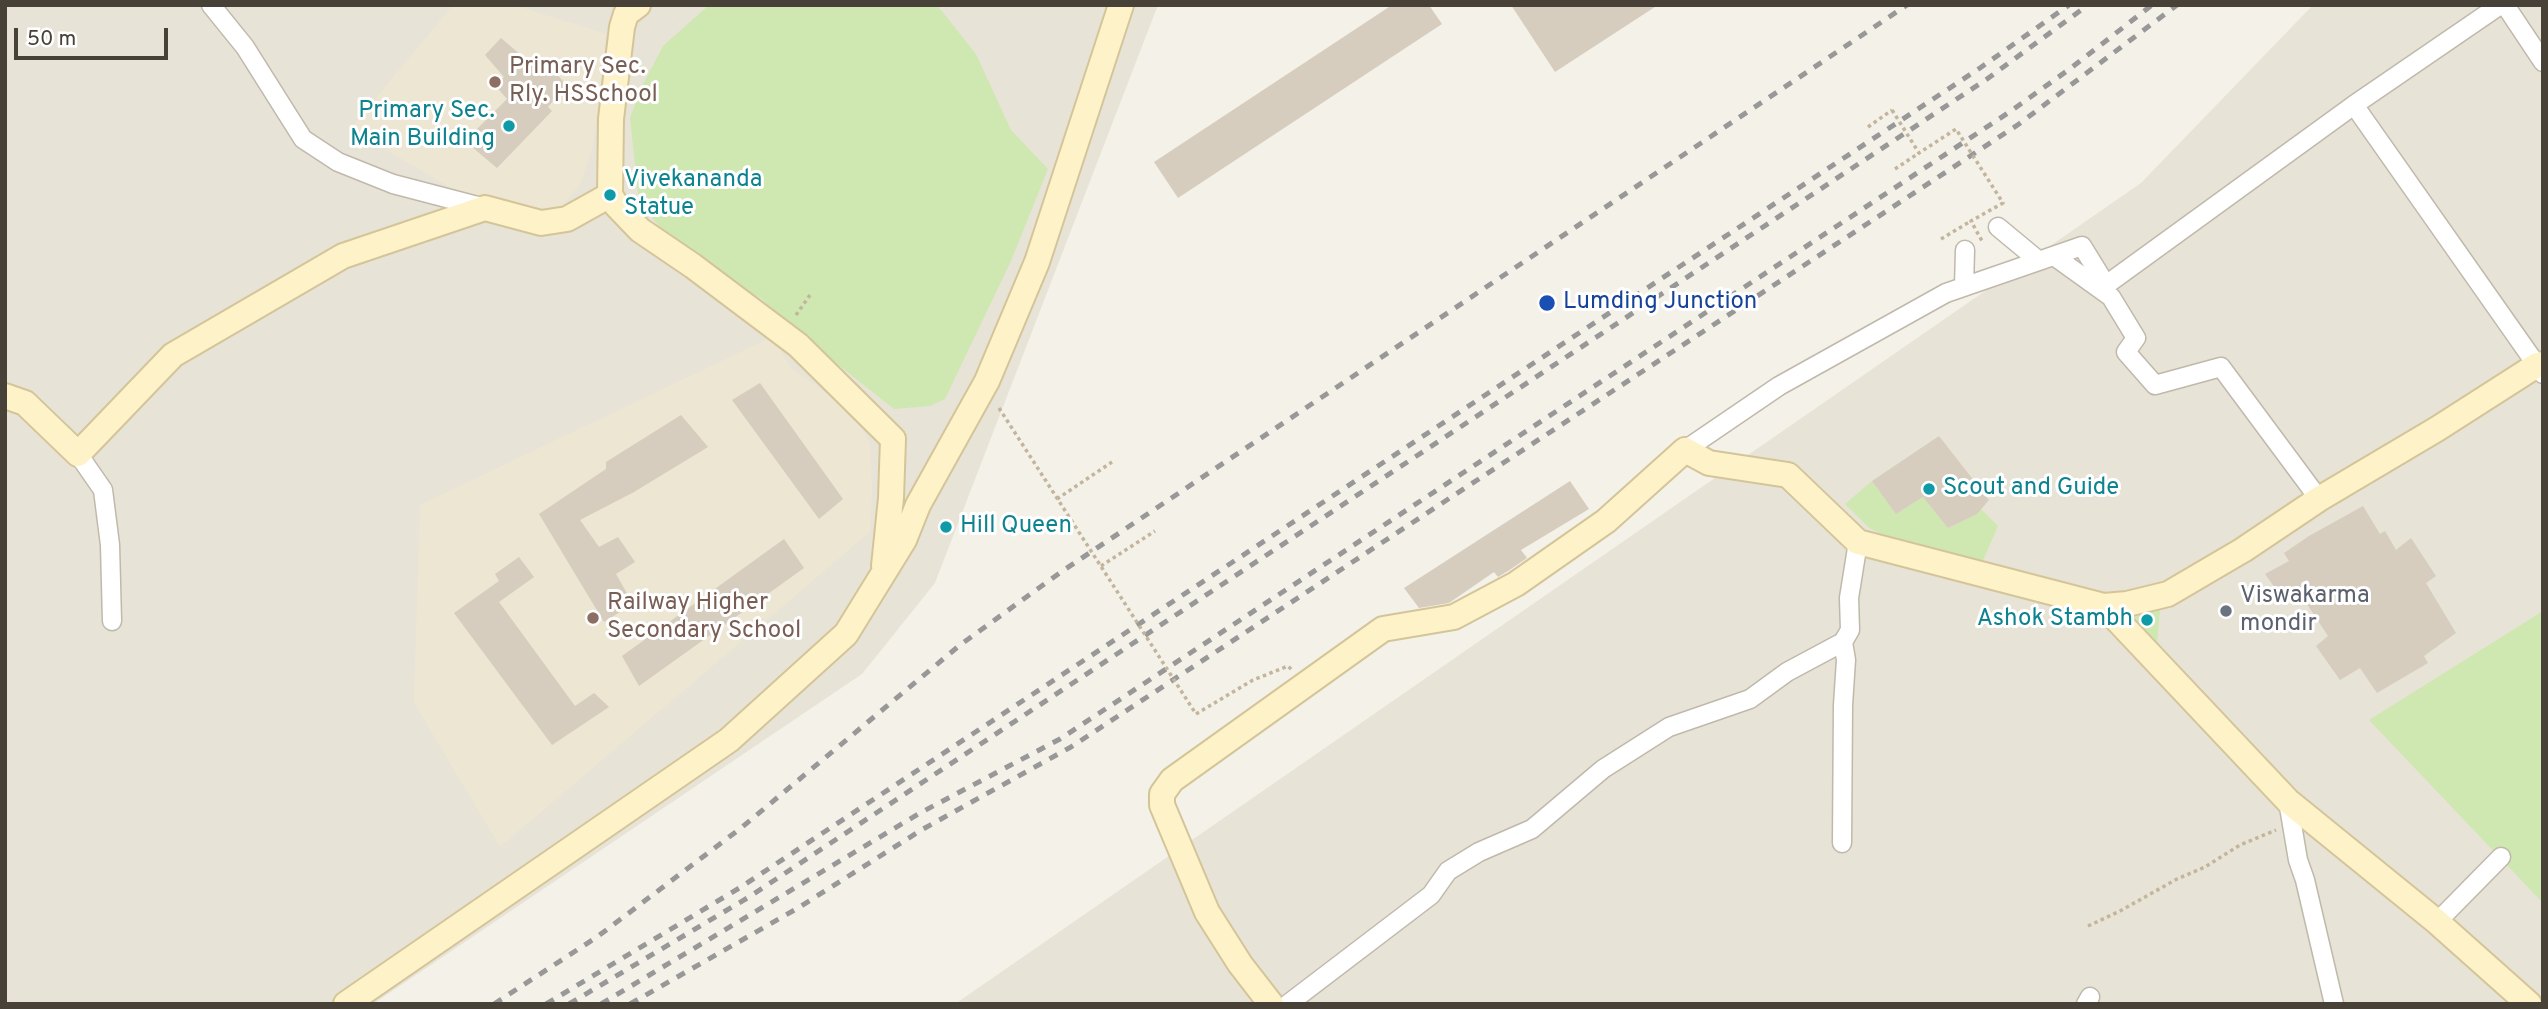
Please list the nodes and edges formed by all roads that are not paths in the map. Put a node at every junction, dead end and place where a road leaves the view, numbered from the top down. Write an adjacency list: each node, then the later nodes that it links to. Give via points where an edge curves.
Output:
1 (211, 5): 8 (street, via 245,47 303,139 338,162 393,184)
2 (1121, 5): 19 (main road, via 1037,262 987,381)
3 (2502, 5): 5 (street); 6 (street)
4 (628, 8): 7 (main road, via 611,119)
5 (2543, 62)
6 (2354, 105): 11 (street, via 2106,285 2082,246); 13 (street)
7 (610, 195): 8 (main road, via 567,219 541,223); 19 (main road, via 640,230 798,345 892,439)
8 (485, 208): 16 (main road, via 343,256 173,355)
9 (1998, 227): 11 (street)
10 (1965, 250): 12 (street)
11 (2046, 258): 12 (street); 17 (street, via 2111,297 2136,338 2126,352 2155,385 2221,367)
12 (1964, 287): 15 (street, via 1779,386)
13 (2541, 368): 17 (main road)
14 (5, 396): 16 (main road, via 25,404)
15 (1685, 450): 18 (main road, via 1709,463 1788,475); 28 (main road, via 1606,521 1516,584 1454,617 1383,629 1172,780 1162,794 1162,804 1208,912)
16 (78, 454): 21 (street, via 103,490)
17 (2335, 495): 20 (main road, via 2168,594)
18 (1858, 542): 20 (main road); 22 (street, via 1849,598 1850,630)
19 (883, 573): 27 (main road, via 846,634 729,740)
20 (2104, 606): 23 (main road)
21 (112, 621)
22 (1843, 642): 24 (street); 29 (street, via 1787,672 1750,699 1669,727 1603,769 1532,829 1448,871 1432,895)
23 (2290, 812): 26 (main road); 30 (street)
24 (1842, 843)
25 (2501, 857): 26 (street)
26 (2437, 922): 31 (main road)
27 (346, 1004)
28 (1271, 1004)
29 (1288, 1004)
30 (2334, 1004)
31 (2529, 1004)

